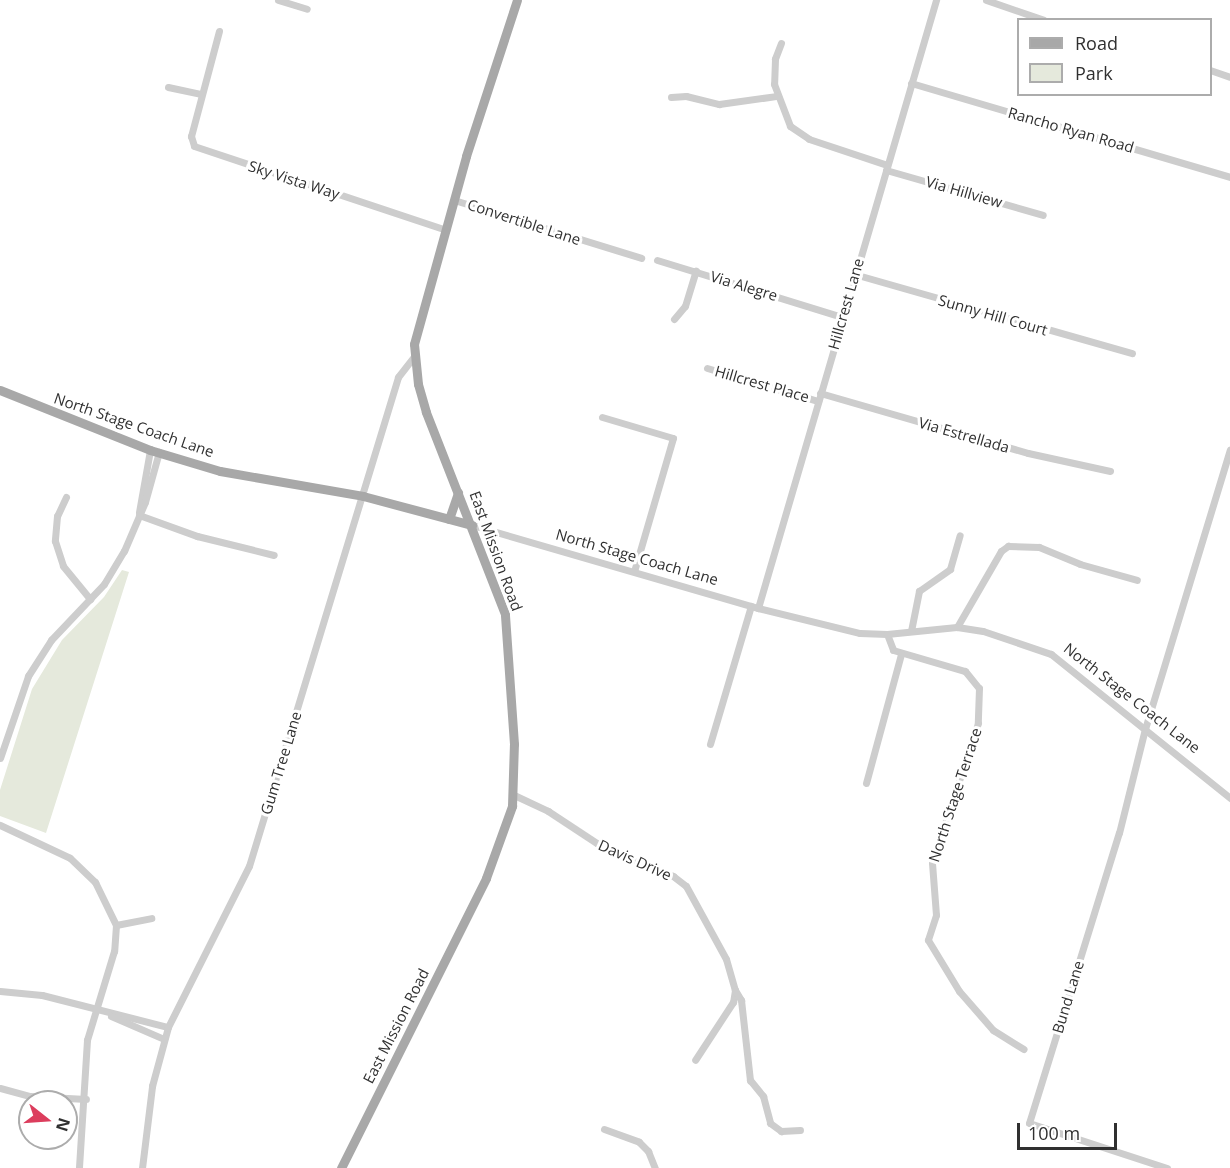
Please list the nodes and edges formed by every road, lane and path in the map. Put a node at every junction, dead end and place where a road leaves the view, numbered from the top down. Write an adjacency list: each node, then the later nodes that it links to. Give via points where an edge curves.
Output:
1 (278, 0): 5 (street)
2 (517, 0): 18 (main road, East Mission Road)
3 (936, 0): 11 (street, Hillcrest Lane)
4 (986, 0): 6 (street)
5 (307, 9)
6 (1038, 18)
7 (219, 31): 13 (street, Sky Vista Way)
8 (781, 43): 14 (street, via 775,59)
9 (1212, 71): 10 (street)
10 (1230, 77)
11 (911, 83): 16 (street, Hillcrest Lane); 17 (street, Rancho Ryan Road)
12 (168, 87): 13 (street)
13 (201, 94): 20 (street, Sky Vista Way, via 190,136 194,146)
14 (777, 96): 15 (street, via 719,104 686,96); 16 (street, Via Hillview, via 790,126 808,139)
15 (671, 97)
16 (886, 167): 19 (street, Via Hillview); 24 (street, Hillcrest Lane)
17 (1230, 177)
18 (454, 200): 20 (main road, East Mission Road); 21 (street, Convertible Lane)
19 (1043, 215)
20 (446, 230): 28 (main road, East Mission Road, via 423,303)
21 (641, 258)
22 (657, 260): 23 (street)
23 (696, 272): 25 (street, Via Alegre); 26 (street, Via Alegre, via 685,306)
24 (854, 274): 25 (street, Hillcrest Lane); 27 (street, Sunny Hill Court)
25 (842, 316): 31 (street, Hillcrest Lane)
26 (674, 319)
27 (1132, 353)
28 (415, 355): 36 (main road, East Mission Road, via 426,412); 37 (street, Gum Tree Lane, via 398,377)
29 (706, 368): 31 (street, Hillcrest Place)
30 (0, 390): 34 (main road, North Stage Coach Lane)
31 (819, 397): 35 (street, Via Estrellada); 47 (street, Hillcrest Lane)
32 (602, 417): 44 (street, via 673,438)
33 (1230, 450): 52 (street)
34 (154, 451): 37 (main road, North Stage Coach Lane, via 276,483); 39 (street)
35 (1110, 471)
36 (458, 491): 40 (main road); 41 (main road, East Mission Road)
37 (363, 496): 40 (main road, North Stage Coach Lane); 65 (street, Gum Tree Lane, via 249,866)
38 (66, 497): 46 (street, via 57,516 55,541 63,566)
39 (139, 515): 43 (street, via 197,536); 46 (street, via 124,551)
40 (449, 519): 41 (main road, North Stage Coach Lane)
41 (472, 525): 44 (street, North Stage Coach Lane); 56 (main road, East Mission Road, via 496,587 508,636)
42 (960, 535): 49 (street, via 950,570 919,591)
43 (274, 555)
44 (634, 571): 47 (street, North Stage Coach Lane)
45 (1137, 580): 48 (street, via 1080,564 1039,547 1008,546 1001,551)
46 (90, 599): 54 (street, via 51,640 28,676)
47 (754, 607): 50 (street, North Stage Coach Lane, via 860,633); 53 (street, Hillcrest Lane)
48 (957, 627): 49 (street, North Stage Coach Lane); 52 (street, North Stage Coach Lane, via 983,631 1051,654)
49 (911, 631): 50 (street, North Stage Coach Lane)
50 (887, 634): 51 (street, via 889,645)
51 (901, 654): 55 (street); 67 (street, North Stage Terrace, via 964,671 979,688 978,723 932,863 936,915 928,940 959,991 993,1030)
52 (1145, 729): 57 (street, North Stage Coach Lane); 77 (street, Bund Lane, via 1119,833 1029,1123)
53 (710, 744)
54 (0, 758)
55 (866, 783)
56 (513, 795): 61 (street, Davis Drive, via 548,811 598,844 673,876 686,886 726,959); 75 (main road, East Mission Road, via 508,823 486,878)
57 (1230, 798)
58 (0, 825): 60 (street, via 70,858 95,882)
59 (151, 918): 60 (street)
60 (116, 926): 63 (street, via 114,951)
61 (735, 990): 68 (street, via 733,1002); 72 (street, Davis Drive, via 741,1000 750,1080 764,1096 770,1123 781,1131)
62 (0, 991): 63 (street, via 42,995)
63 (95, 1011): 64 (street); 70 (street, via 87,1040)
64 (111, 1016): 65 (street, via 146,1019); 66 (street)
65 (168, 1027): 66 (street, Gum Tree Lane)
66 (164, 1039): 74 (street, Gum Tree Lane, via 152,1086)
67 (1024, 1049)
68 (695, 1060)
69 (0, 1088): 70 (street, via 30,1096)
70 (86, 1099): 73 (street)
71 (604, 1129): 76 (street, via 639,1142)
72 (800, 1130)
73 (79, 1168)
74 (142, 1168)
75 (340, 1168)
76 (655, 1168)
77 (1167, 1168)

